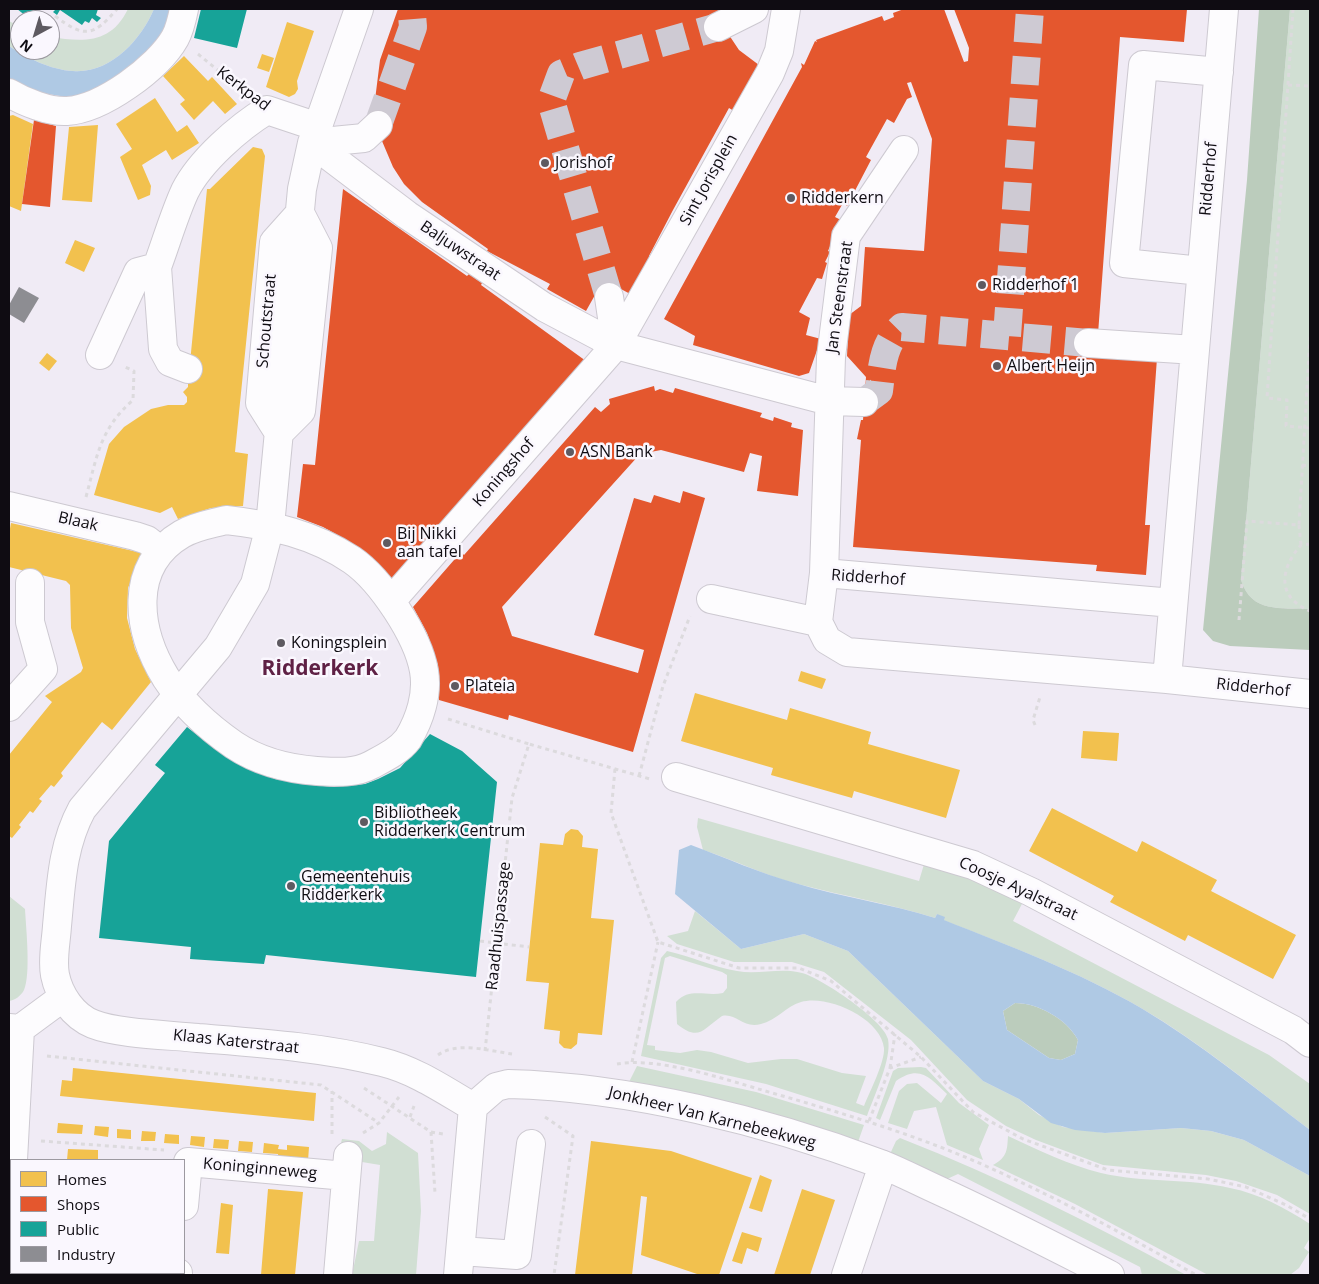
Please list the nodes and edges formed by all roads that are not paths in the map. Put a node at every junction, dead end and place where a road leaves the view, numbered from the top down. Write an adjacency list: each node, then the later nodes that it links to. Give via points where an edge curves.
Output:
1 (184, 9): 8 (street, via 176,37 157,61 129,85 87,106 66,111 36,105)
2 (359, 9): 10 (street, Schoutstraat)
3 (754, 9): 6 (street)
4 (786, 9): 16 (street, Sint Jorisplein, via 779,51 770,73)
5 (1224, 9): 7 (street, Ridderhof)
6 (718, 27)
7 (1219, 72): 13 (street, Ridderhof); 13 (street, via 1143,65 1124,263)
8 (9, 93)
9 (378, 124): 10 (street, via 364,138)
10 (315, 135): 12 (street, Kerkpad, via 267,110 249,121 196,176 186,191); 16 (street, Baljuwstraat, via 407,216 544,307); 23 (street, Schoutstraat, via 302,188)
11 (904, 150): 20 (street, Jan Steenstraat, via 846,236)
12 (157, 268): 18 (street, via 138,272); 19 (street, via 163,349 170,362)
13 (1202, 271): 17 (street, Ridderhof)
14 (608, 297): 16 (street)
15 (1088, 343): 17 (street)
16 (616, 345): 20 (street); 28 (street, Koningshof)
17 (1195, 350): 29 (street, Ridderhof)
18 (100, 355)
19 (188, 369)
20 (828, 401): 21 (street); 25 (street, Jan Steenstraat)
21 (864, 402)
22 (9, 507): 24 (street, Blaak, via 79,522)
23 (271, 518): 24 (street, via 226,520 199,526); 28 (street, via 354,562); 33 (street, via 256,584 218,647)
24 (154, 545): 33 (street, via 142,589 142,613 146,637)
25 (824, 573): 29 (street, Ridderhof); 30 (street, Ridderhof)
26 (30, 583): 34 (street, via 30,622 43,669)
27 (711, 599): 30 (street)
28 (391, 601): 33 (street, via 416,648 424,671 425,692 421,711 407,740 391,754 367,767 338,772 302,770 273,763 236,746)
29 (1173, 603): 31 (street, Ridderhof)
30 (818, 622): 31 (street, Ridderhof, via 827,640 847,652)
31 (1167, 679): 32 (street, Ridderhof)
32 (1310, 694)
33 (173, 701): 36 (street, via 82,809 74,823 66,846 55,948 55,975)
34 (9, 707)
35 (676, 777): 38 (street, Coosje Ayalstraat, via 973,865 1031,892 1293,1030)
36 (62, 998): 37 (street); 39 (street, Klaas Katerstraat, via 93,1024 128,1031 316,1050 383,1062 425,1079)
37 (16, 1037): 41 (street)
38 (1310, 1043)
39 (473, 1107): 42 (street, Jonkheer Van Karnebeekweg, via 496,1087 508,1084 593,1089 789,1133); 46 (street)
40 (531, 1144): 46 (street, via 517,1255)
41 (13, 1149)
42 (882, 1165): 48 (street); 49 (street, Jonkheer Van Karnebeekweg, via 1004,1220)
43 (185, 1195): 47 (street, Koninginneweg, via 188,1162 345,1149)
44 (10, 1208): 45 (street)
45 (9, 1231)
46 (460, 1263)
47 (338, 1275)
48 (846, 1275)
49 (1110, 1275)

